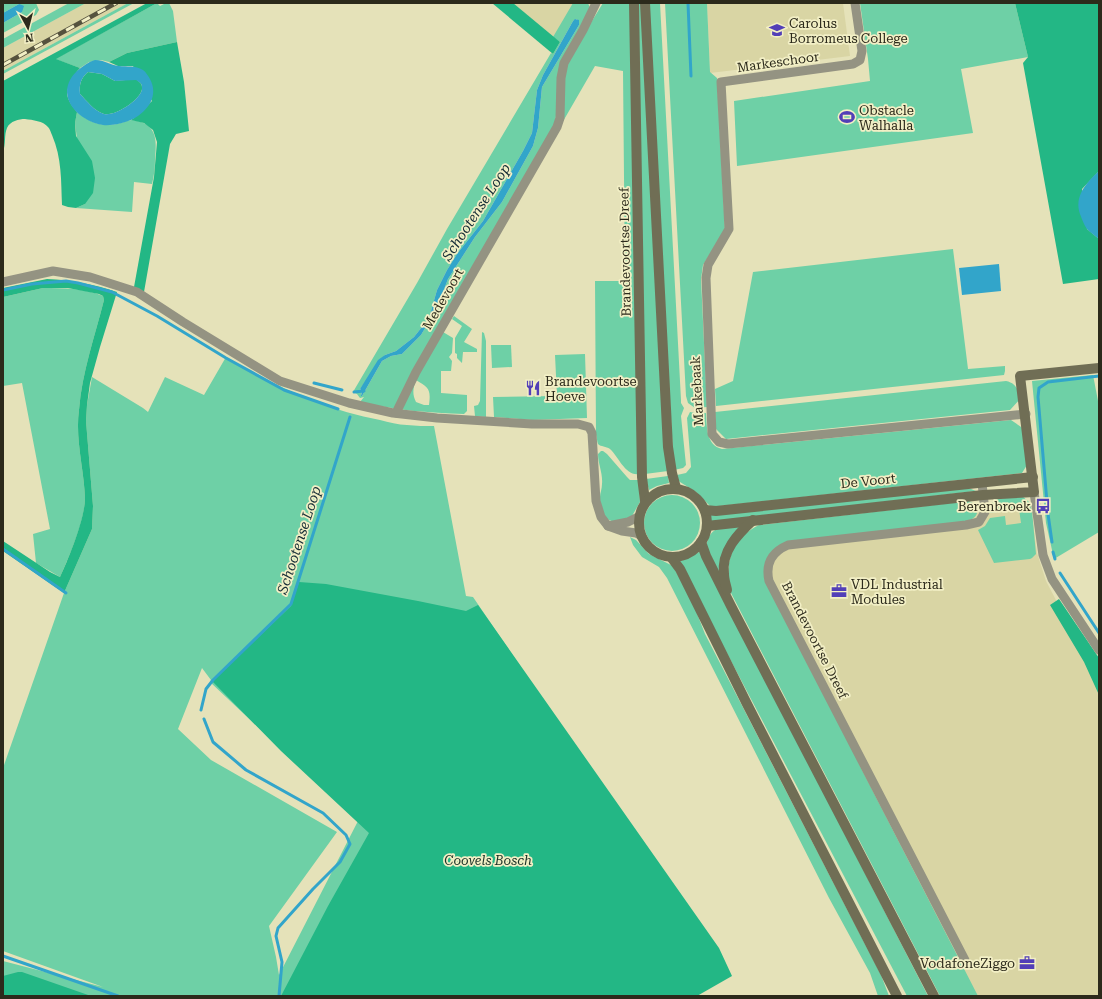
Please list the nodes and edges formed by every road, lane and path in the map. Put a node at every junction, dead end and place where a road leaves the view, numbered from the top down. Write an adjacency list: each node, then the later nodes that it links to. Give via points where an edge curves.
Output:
1 (596, 3): 8 (street, Medevoort, via 564,63 560,118 557,127 416,372)
2 (634, 3): 15 (main road, Brandevoortse Dreef, via 642,477)
3 (645, 3): 12 (main road, via 668,447)
4 (855, 3): 5 (street, Markeschoor, via 862,51 860,60 853,64)
5 (722, 82): 9 (street, Markebaak, via 730,229 708,265 706,278 712,434 719,442 728,444)
6 (3, 282): 8 (street, via 53,271 90,277 137,292 280,381 349,403)
7 (1099, 368): 9 (main road, via 1020,376)
8 (396, 413): 19 (street, via 525,424 578,424 589,427 594,448 596,502 601,517)
9 (1026, 414): 10 (main road)
10 (1033, 477): 11 (main road, De Voort); 13 (main road)
11 (982, 483): 14 (street, Brandevoortse Dreef); 16 (main road, De Voort, via 716,511)
12 (676, 488): 15 (main road, via 659,491); 16 (main road, via 692,494)
13 (1034, 492): 14 (main road, De Voort); 25 (street, via 1042,555 1052,579)
14 (983, 495): 18 (main road, De Voort); 26 (street, Brandevoortse Dreef, via 985,512 979,522 788,545 778,549 771,559 767,572 769,581)
15 (645, 501): 17 (main road)
16 (705, 510): 20 (main road)
17 (638, 517): 19 (street); 21 (main road)
18 (754, 520): 20 (main road, De Voort); 24 (main road, via 731,543 726,557 723,573)
19 (608, 526): 21 (street)
20 (707, 526): 22 (main road)
21 (640, 535): 23 (main road, via 652,550)
22 (701, 542): 23 (main road, via 688,554); 24 (main road)
23 (671, 557): 27 (main road, via 680,569)
24 (731, 606): 28 (main road)
25 (1099, 650)
26 (965, 960)
27 (898, 996)
28 (934, 996)

